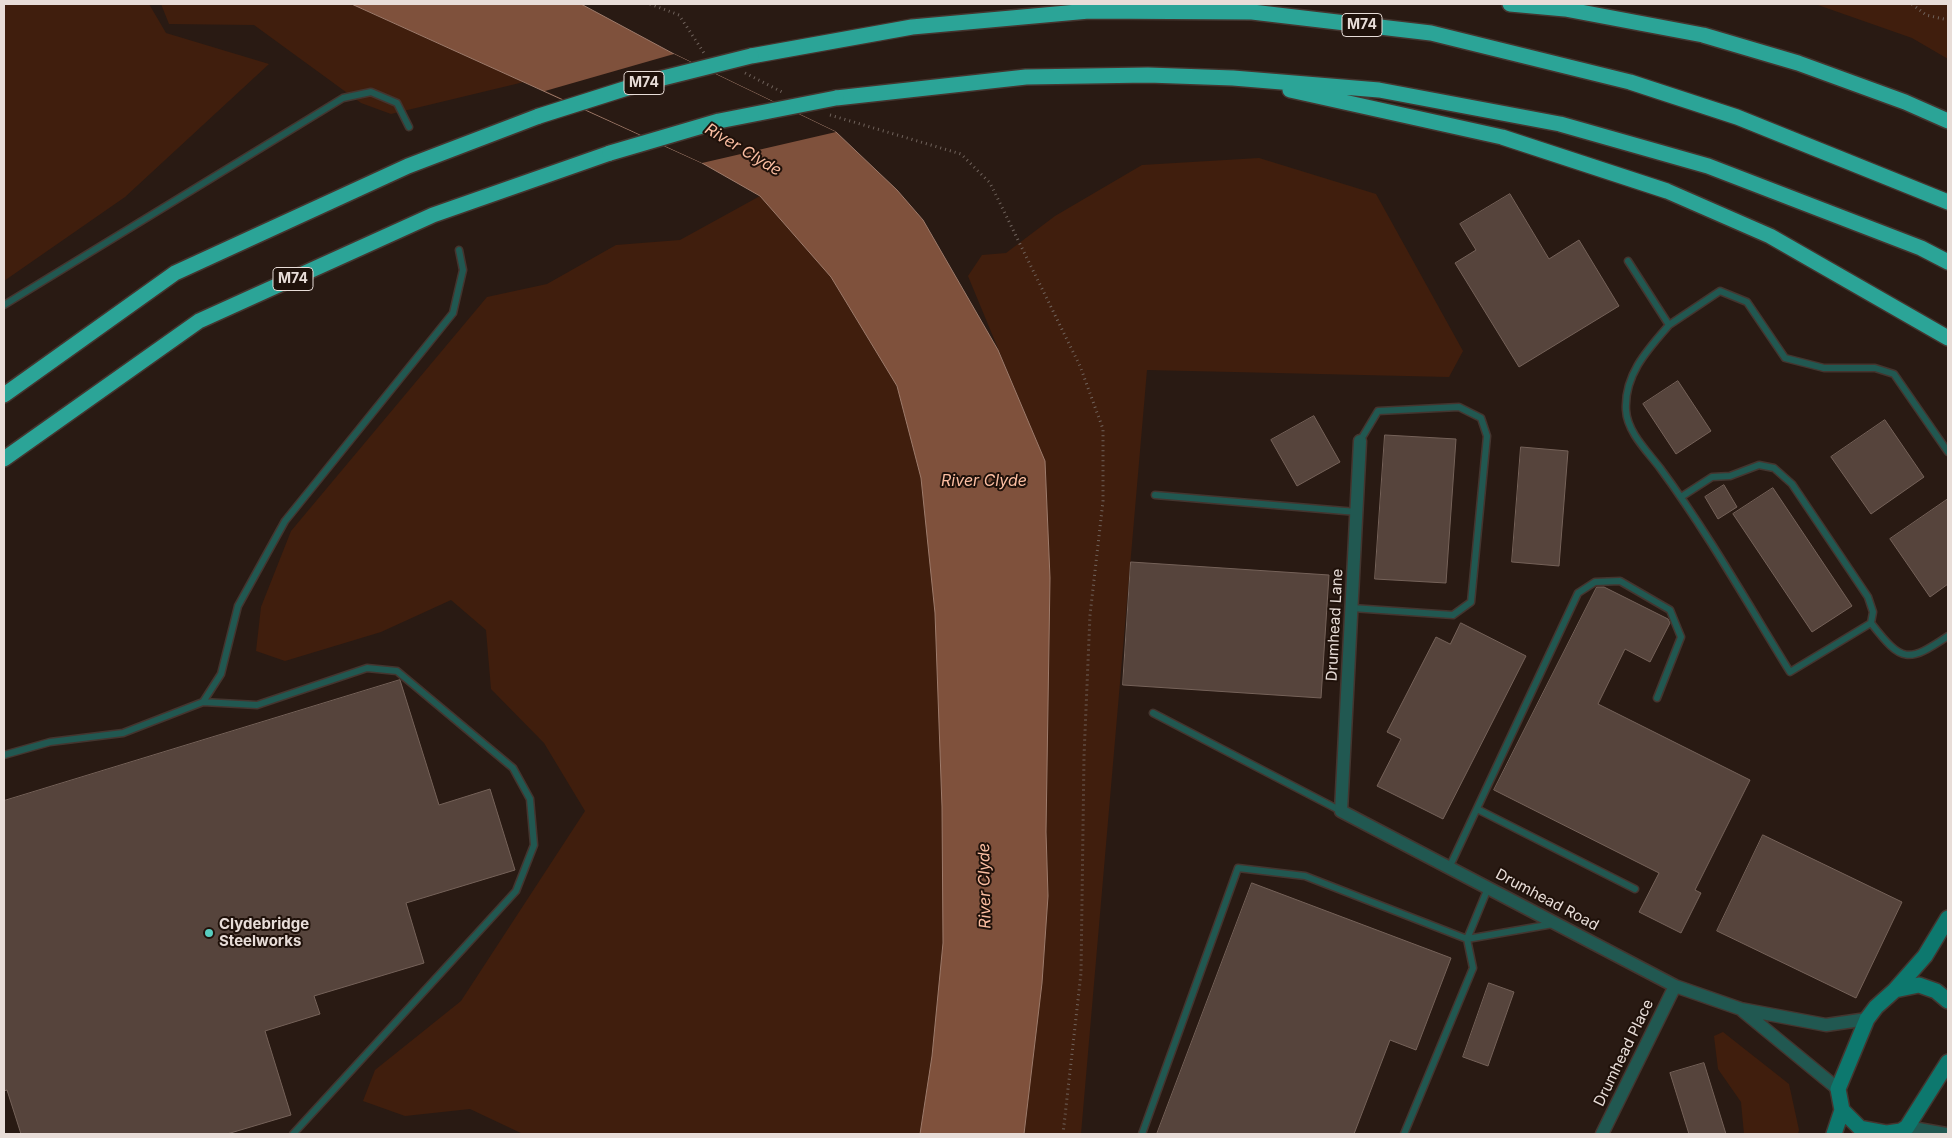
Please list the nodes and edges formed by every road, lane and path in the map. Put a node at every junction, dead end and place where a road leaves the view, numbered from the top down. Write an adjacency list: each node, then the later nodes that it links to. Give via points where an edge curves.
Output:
1 (650, 4): 7 (path, via 679,15 702,52)
2 (1172, 4): 5 (highway, M74)
3 (1510, 4): 12 (highway, via 1565,9 1703,35 1798,63)
4 (1912, 4): 6 (path, via 1926,15)
5 (1089, 11): 14 (highway, M74, via 1252,12 1431,33 1630,82 1728,114); 21 (highway, M74, bridge, via 912,27 751,56 643,83 539,116 408,166 175,273)
6 (1948, 20)
7 (711, 56)
8 (737, 69): 10 (path)
9 (1233, 78): 17 (highway, M74, via 1379,90 1560,124 1708,166 1920,248); 20 (highway, M74, via 1502,137 1667,191 1770,236); 24 (highway, M74, bridge, via 1148,75 1026,77 836,98 719,121 610,153 433,215 199,321)
10 (788, 95)
11 (823, 112): 53 (path, via 961,154 990,183 1080,366 1103,429 1103,501 1090,615 1084,756 1080,973)
12 (1948, 121)
13 (409, 127): 18 (lane, via 397,103 371,92 343,98)
14 (1948, 202)
15 (459, 250): 32 (lane, via 463,270 453,313 285,521 238,606 220,674)
16 (1628, 261): 19 (lane)
17 (1948, 262)
18 (4, 305)
19 (1668, 325): 23 (lane, via 1720,291 1747,302 1785,358 1824,368 1875,368 1894,374); 26 (lane, via 1632,372 1626,394 1626,413 1632,430)
20 (1948, 338)
21 (4, 395)
22 (1360, 441): 27 (street, Drumhead Lane); 28 (lane, via 1378,411 1459,407 1481,418 1487,436 1471,602 1453,615)
23 (1948, 452)
24 (4, 459)
25 (1155, 495): 27 (lane)
26 (1681, 497): 29 (lane, via 1712,477 1730,476 1759,465 1774,468 1792,484 1868,598 1874,612); 29 (lane, via 1790,672)
27 (1357, 512): 28 (street, Drumhead Lane)
28 (1352, 608): 36 (street, Drumhead Lane)
29 (1871, 624): 30 (lane, via 1896,651 1910,656 1922,654)
30 (1948, 636)
31 (1657, 698): 35 (lane, via 1681,637 1670,610 1620,581 1595,582 1578,593)
32 (203, 702): 34 (lane, via 123,733 50,742); 52 (lane, via 257,705 367,668 398,671 513,768 530,799 534,845 516,891)
33 (1153, 714): 36 (lane)
34 (4, 755)
35 (1477, 809): 37 (lane); 39 (lane)
36 (1341, 811): 37 (street, Drumhead Road)
37 (1449, 868): 38 (street, Drumhead Road)
38 (1488, 888): 41 (street, Drumhead Road); 42 (lane)
39 (1635, 889)
40 (1948, 918): 44 (street, via 1925,956)
41 (1556, 924): 42 (lane); 43 (street, Drumhead Road)
42 (1467, 939): 54 (lane, via 1305,876 1238,868); 55 (lane, via 1473,968)
43 (1675, 986): 46 (street, Drumhead Road); 56 (street, Drumhead Place)
44 (1895, 990): 45 (street, via 1919,985 1936,990); 47 (street)
45 (1948, 1001)
46 (1741, 1009): 47 (street, via 1826,1025); 49 (street)
47 (1868, 1019): 49 (street)
48 (1948, 1062): 51 (street)
49 (1838, 1089): 50 (street)
50 (1842, 1110): 57 (street); 58 (street, via 1860,1128)
51 (1907, 1127): 58 (street); 59 (street)
52 (293, 1134)
53 (1063, 1134)
54 (1142, 1134)
55 (1404, 1134)
56 (1602, 1134)
57 (1834, 1134)
58 (1887, 1134)
59 (1946, 1134)

